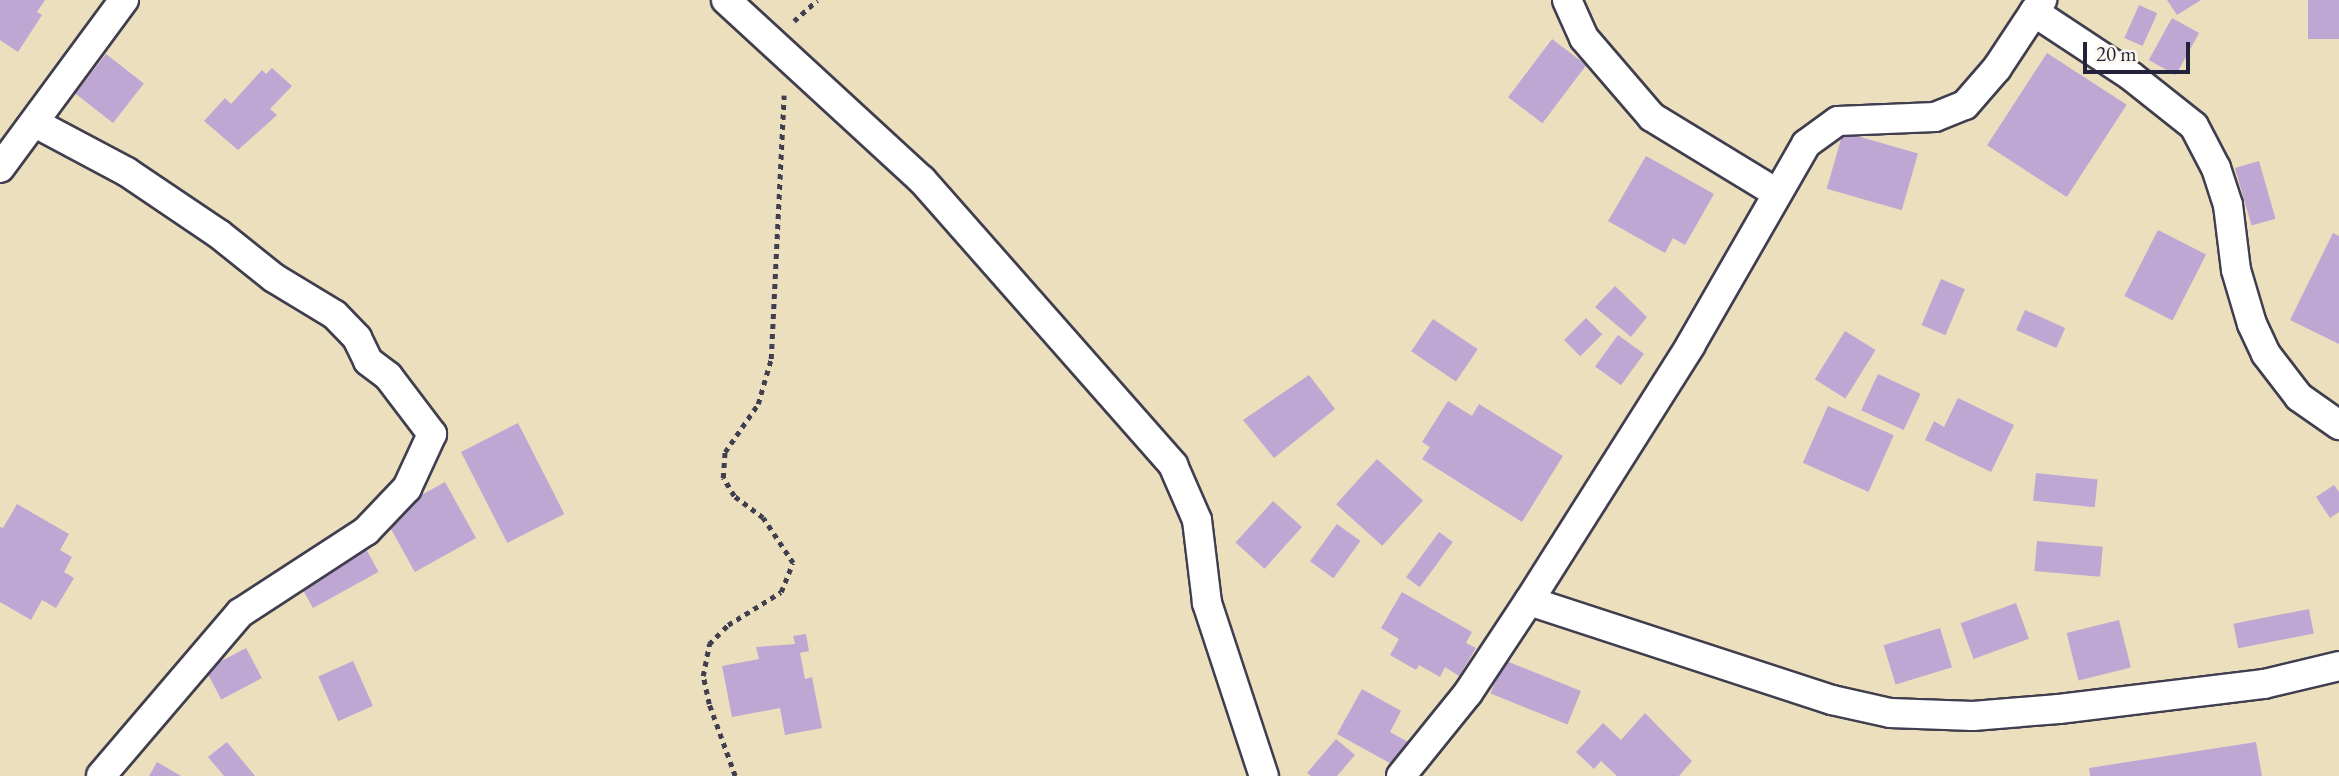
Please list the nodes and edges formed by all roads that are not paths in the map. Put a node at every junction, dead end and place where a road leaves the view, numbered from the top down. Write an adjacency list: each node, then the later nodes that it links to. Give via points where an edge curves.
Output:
1 (124, 0): 5 (street)
2 (726, 0): 12 (street, via 922,180 1173,465 1197,520 1207,603)
3 (1567, 0): 7 (street, via 1584,38 1652,117)
4 (2038, 6): 7 (street, via 1997,68 1965,104 1935,117 1838,121 1806,144); 8 (street, via 2194,126 2216,167 2228,205 2236,270 2266,355 2299,397)
5 (36, 123): 6 (street); 11 (street, via 127,172 219,234 274,278 335,315 357,338 368,362 388,376 432,434 407,488 366,531 240,613)
6 (0, 168)
7 (1775, 192): 9 (street, via 1690,346)
8 (2339, 425)
9 (1529, 601): 10 (street, via 1832,700 1891,713 1973,716 2059,709 2264,684); 13 (street, via 1468,694)
10 (2338, 664)
11 (101, 776)
12 (1264, 776)
13 (1401, 776)

